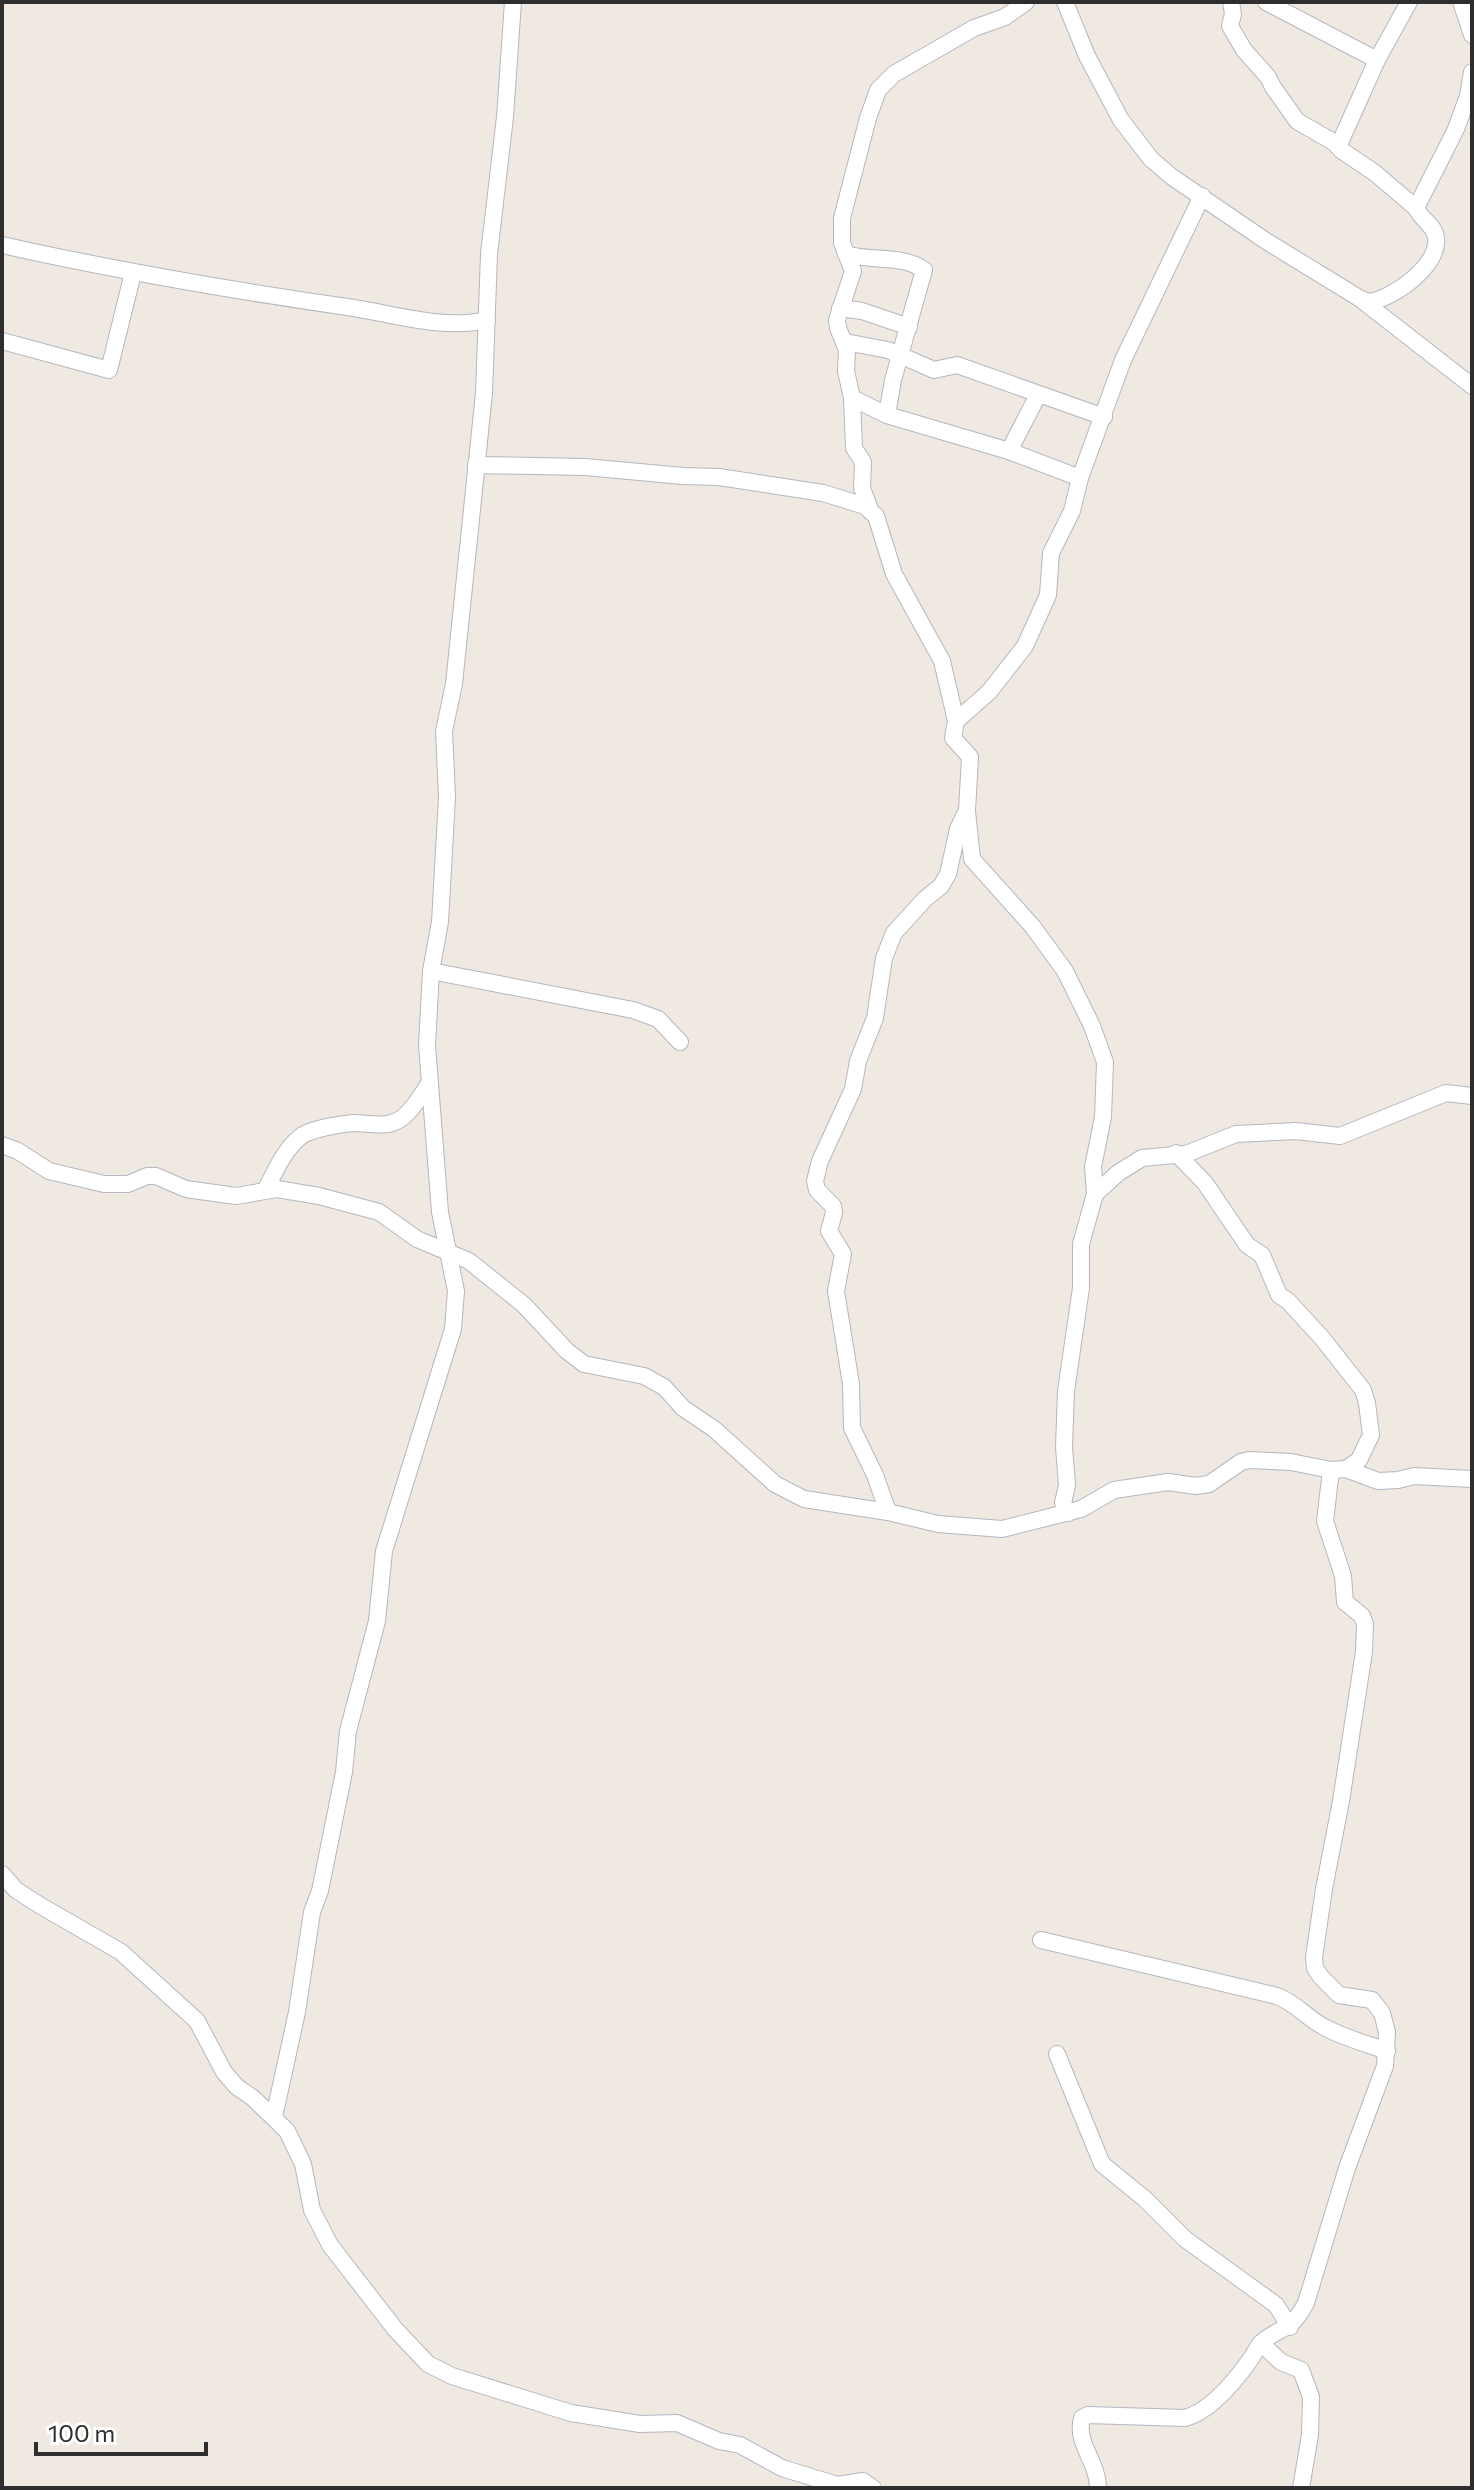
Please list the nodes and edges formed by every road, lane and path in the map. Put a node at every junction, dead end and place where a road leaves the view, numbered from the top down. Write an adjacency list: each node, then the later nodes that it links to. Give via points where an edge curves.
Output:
1 (513, 2): 20 (street)
2 (1026, 2): 15 (street, via 884,81 871,106 848,190 840,232)
3 (1065, 2): 12 (street, via 1121,120 1151,159)
4 (1231, 2): 11 (street, via 1230,26 1258,69 1297,121)
5 (1266, 2): 9 (street)
6 (1409, 2): 9 (street)
7 (1461, 2): 8 (street)
8 (1472, 35)
9 (1377, 60): 11 (street)
10 (1472, 72): 13 (street, via 1456,129)
11 (1338, 147): 13 (street)
12 (1202, 196): 17 (street); 30 (street, via 1133,338)
13 (1416, 208): 17 (street, via 1435,233 1431,260 1386,297 1368,302)
14 (2, 245): 16 (street)
15 (846, 254): 18 (street, via 853,271); 21 (street, via 922,268)
16 (133, 273): 20 (street, via 412,319); 22 (street, via 109,370)
17 (1359, 298): 26 (street)
18 (840, 308): 19 (street); 23 (street, via 838,328)
19 (879, 317): 21 (street); 24 (street)
20 (487, 320): 32 (street)
21 (909, 327): 25 (street)
22 (2, 341)
23 (845, 342): 24 (street); 28 (street)
24 (872, 346): 25 (street)
25 (901, 355): 27 (street, via 934,370 957,365); 29 (street)
26 (1472, 386)
27 (1038, 395): 30 (street); 31 (street)
28 (852, 398): 29 (street); 34 (street, via 854,448 865,469 862,488)
29 (887, 415): 31 (street)
30 (1104, 417): 33 (street)
31 (1009, 451): 33 (street)
32 (476, 465): 34 (street, via 719,477 823,493); 37 (street, via 454,684 444,731 447,797 440,932)
33 (1080, 478): 35 (street, via 1072,511 1051,553 1048,595 1025,646 989,692)
34 (871, 512): 35 (street, via 899,584 942,661)
35 (956, 721): 36 (street, via 953,738 971,763)
36 (967, 811): 44 (street, via 972,859 1065,971 1100,1045 1105,1076 1093,1167); 48 (street, via 941,886 889,942 875,1018 815,1181 833,1206 829,1231 843,1254 836,1291 851,1384 852,1428)
37 (431, 971): 38 (street, via 633,1010 658,1019); 39 (street)
38 (680, 1042)
39 (429, 1084): 43 (street, via 397,1121 317,1129 298,1138); 45 (street)
40 (1472, 1096): 42 (street, via 1446,1093 1340,1136 1296,1131 1236,1134)
41 (2, 1145): 43 (street, via 49,1171 104,1184 156,1176 186,1189 229,1195)
42 (1176, 1153): 44 (street, via 1133,1161); 46 (street, via 1205,1183 1247,1245 1262,1255 1279,1295 1363,1390 1371,1435 1359,1460)
43 (266, 1189): 45 (street, via 302,1192 372,1210 417,1239)
44 (1095, 1194): 49 (street, via 1081,1244 1081,1288 1066,1391 1063,1496)
45 (447, 1250): 48 (street, via 524,1305 584,1364 644,1376 664,1387 787,1491 804,1499); 54 (street, via 456,1291 453,1329 384,1551 377,1621 348,1731)
46 (1338, 1470): 47 (street, via 1378,1481 1414,1476); 49 (street, via 1249,1460 1209,1484 1124,1488); 52 (street, via 1325,1521 1343,1576 1345,1602 1365,1624 1364,1652 1314,1957 1315,1968 1339,1995 1372,2000 1382,2013)
47 (1472, 1479)
48 (888, 1512): 49 (street, via 938,1524 1002,1529)
49 (1068, 1513)
50 (2, 1874): 54 (street, via 16,1890 121,1952 148,1975 197,2021 237,2087)
51 (1041, 1940): 52 (street, via 1277,1996 1328,2029)
52 (1387, 2051): 55 (street, via 1306,2303)
53 (1057, 2054): 55 (street, via 1102,2164 1185,2239 1276,2305)
54 (274, 2117): 57 (street, via 296,2147 312,2210 330,2245 428,2364 571,2413 640,2424 677,2423 740,2445 782,2468 837,2485 863,2481)
55 (1290, 2327): 56 (street)
56 (1261, 2343): 58 (street, via 1222,2393 1192,2416 1082,2418 1081,2436 1098,2475); 59 (street, via 1281,2362 1301,2370 1311,2397)
57 (873, 2488)
58 (1098, 2488)
59 (1301, 2488)

